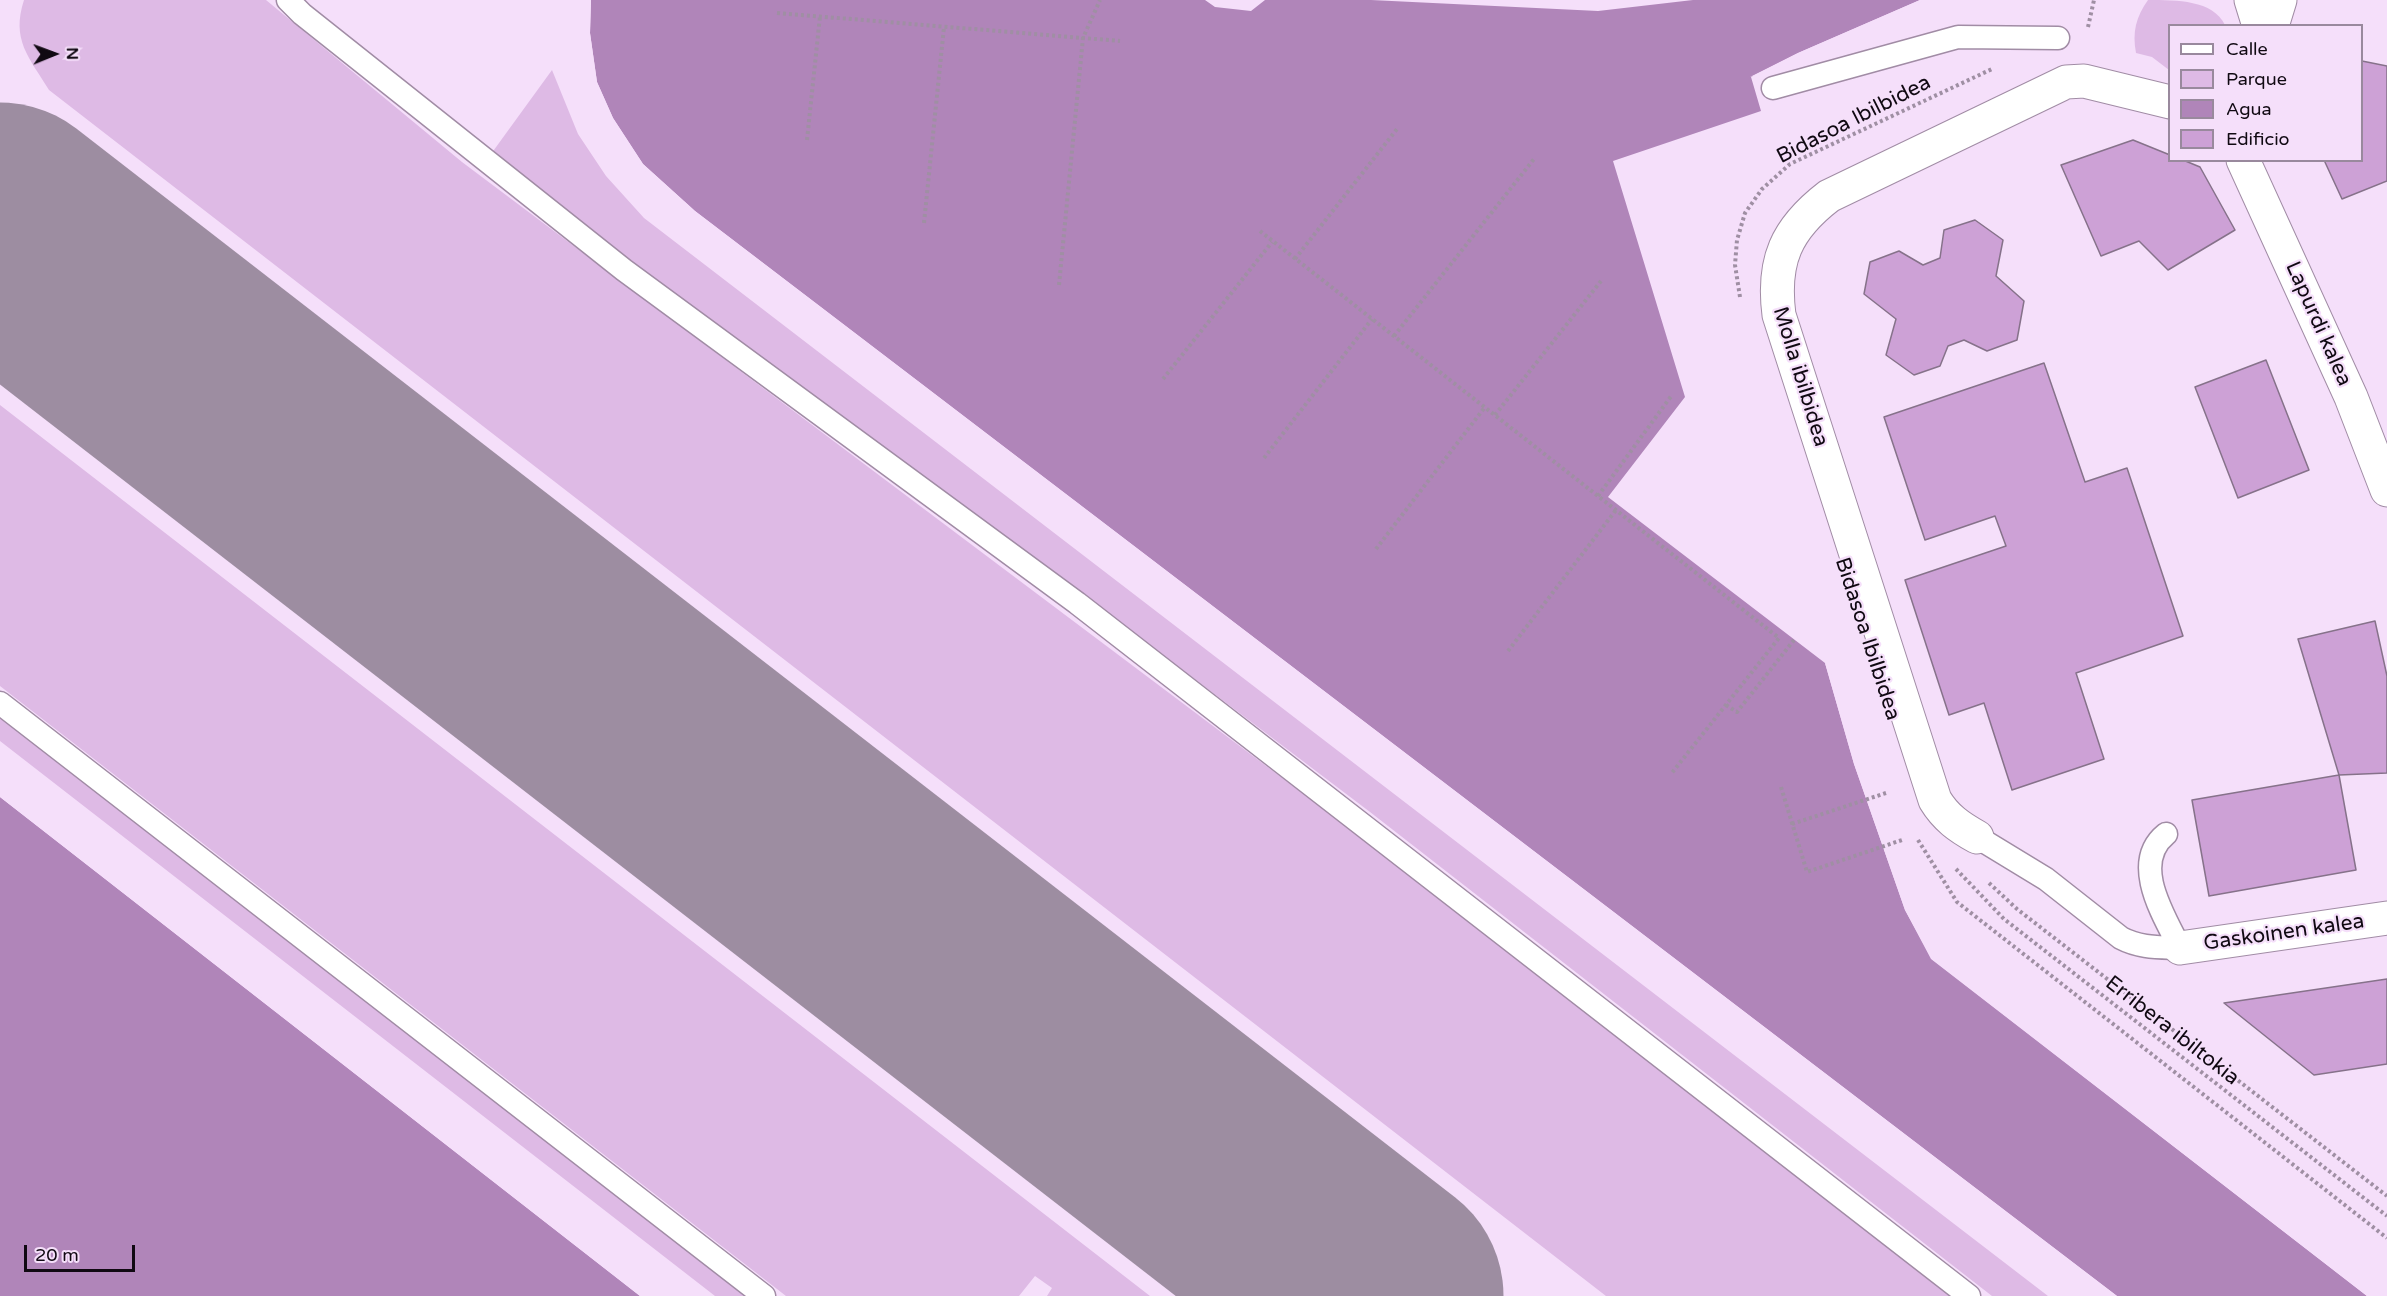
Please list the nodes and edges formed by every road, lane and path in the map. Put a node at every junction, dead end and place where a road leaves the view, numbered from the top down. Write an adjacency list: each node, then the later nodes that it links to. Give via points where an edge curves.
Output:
1 (288, 0): 57 (lane, via 624,270 1077,603)
2 (1100, 0): 10 (path)
3 (2251, 0): 7 (street)
4 (2280, 0): 8 (street)
5 (777, 13): 6 (path)
6 (820, 16): 9 (path); 17 (path)
7 (2258, 24)
8 (2273, 24)
9 (944, 27): 10 (path); 20 (path)
10 (1083, 38): 12 (path); 25 (path)
11 (2058, 38): 14 (lane, via 1958,37)
12 (1120, 41)
13 (1994, 69): 26 (path, Bidasoa Ibilbidea, via 1790,164 1762,189 1745,213 1737,240 1735,265)
14 (1773, 88)
15 (2168, 102): 48 (street, Molla ibilbidea, via 2084,81 2066,82 1829,196 1796,227 1778,268 1779,315 1935,800 1944,814)
16 (1396, 129): 23 (path)
17 (807, 140)
18 (1534, 159): 28 (path)
19 (2244, 162): 34 (street, Lapurdi kalea, via 2351,397)
20 (924, 224)
21 (1260, 231): 22 (path)
22 (1272, 242): 23 (path); 29 (path)
23 (1295, 259): 27 (path)
24 (1601, 281): 32 (path)
25 (1059, 285)
26 (1743, 306)
27 (1372, 320): 28 (path); 33 (path)
28 (1394, 336): 31 (path)
29 (1162, 379)
30 (1672, 395): 35 (path)
31 (1485, 407): 32 (path); 37 (path)
32 (1495, 415): 35 (path)
33 (1264, 458)
34 (2387, 490)
35 (1598, 497): 36 (path)
36 (1616, 510): 39 (path); 41 (path, via 1779,638)
37 (1376, 549)
38 (1794, 640): 41 (path, via 1737,712)
39 (1508, 651)
40 (0, 703): 56 (lane)
41 (1726, 705): 42 (path)
42 (1671, 774)
43 (1781, 787): 45 (path)
44 (1886, 793): 45 (path)
45 (1792, 824): 49 (path, via 1807,872)
46 (2166, 834): 52 (lane, via 2151,856 2151,876)
47 (1916, 836): 55 (path, via 1957,902)
48 (1977, 837): 52 (lane, via 2046,879 2121,938 2144,947); 53 (path, via 1983,876 2017,909)
49 (1902, 840)
50 (1955, 867): 54 (path, Erribera ibiltokia, via 2004,919)
51 (2387, 918): 52 (street, Gaskoinen kalea)
52 (2180, 948)
53 (2387, 1196)
54 (2387, 1216)
55 (2387, 1238)
56 (764, 1296)
57 (1969, 1296)

